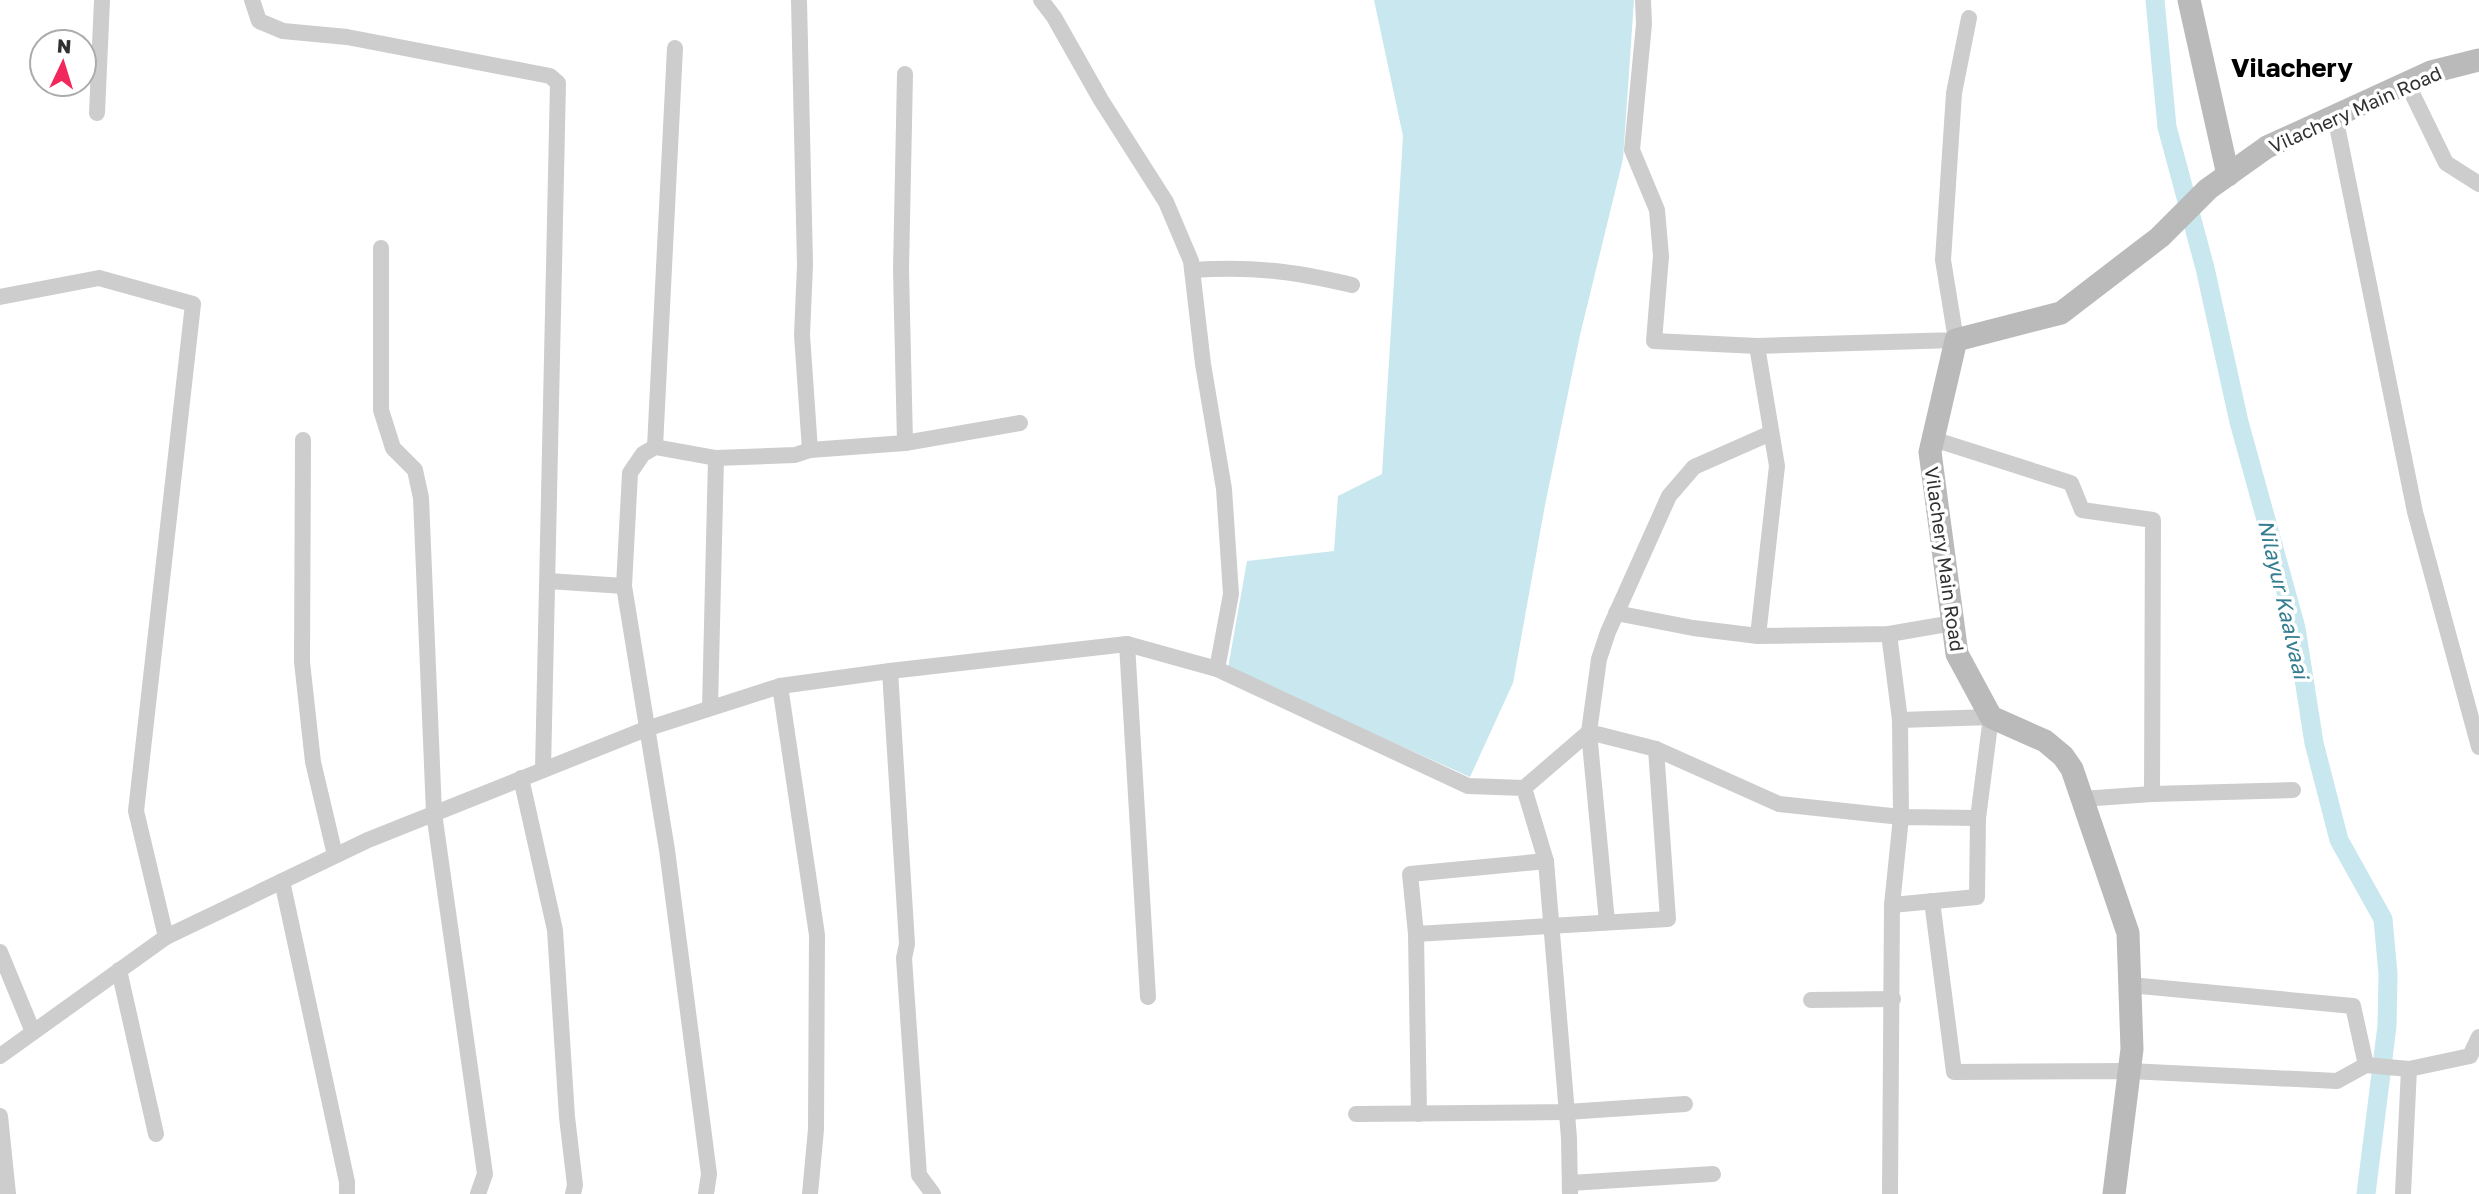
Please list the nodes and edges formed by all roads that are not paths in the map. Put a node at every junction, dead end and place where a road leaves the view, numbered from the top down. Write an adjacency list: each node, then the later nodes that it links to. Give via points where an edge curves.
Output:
1 (102, 0): 12 (street)
2 (252, 0): 30 (street, via 259,21 283,31 347,37 550,76 558,83)
3 (799, 0): 28 (street, via 805,265 802,335)
4 (1041, 0): 17 (street, via 1166,202)
5 (1643, 0): 21 (street, via 1632,150 1657,210 1661,256 1654,341)
6 (2189, 0): 14 (main road)
7 (1969, 18): 20 (street, via 1954,93 1942,260)
8 (675, 48): 27 (street)
9 (2479, 61): 11 (main road, Vilachery Main Road, via 2431,72)
10 (905, 74): 26 (street, via 901,270)
11 (2407, 83): 13 (main road, Vilachery Main Road); 15 (street, via 2446,163)
12 (97, 113)
13 (2335, 116): 14 (main road, Vilachery Main Road, via 2267,147); 45 (street, via 2415,512)
14 (2228, 175): 20 (main road, Vilachery Main Road, via 2160,237 2061,313)
15 (2479, 184)
16 (381, 248): 53 (street, via 381,410 393,448 415,470 421,498)
17 (1192, 270): 18 (street, via 1253,267); 37 (street, via 1224,489 1231,594)
18 (1352, 285)
19 (0, 297): 64 (street, via 99,278 193,304 136,811)
20 (1956, 340): 21 (street); 24 (main road, Vilachery Main Road)
21 (1757, 346): 23 (street)
22 (1020, 423): 26 (street)
23 (1771, 433): 32 (street, via 1694,467 1669,496); 35 (street, via 1776,466)
24 (1933, 439): 33 (main road, Vilachery Main Road, via 1930,452); 51 (street, via 2071,483 2082,510 2153,520)
25 (303, 440): 56 (street, via 302,662 313,762)
26 (905, 443): 28 (street)
27 (655, 447): 29 (street); 31 (street, via 643,454 630,473)
28 (810, 450): 29 (street, via 795,455)
29 (716, 458): 40 (street)
30 (548, 581): 31 (street); 47 (street)
31 (624, 586): 43 (street)
32 (1616, 613): 35 (street); 44 (street, via 1599,659)
33 (1953, 623): 34 (street); 41 (main road, Vilachery Main Road, via 1957,654)
34 (1889, 634): 35 (street); 42 (street)
35 (1758, 636)
36 (1127, 644): 37 (street); 38 (street); 68 (street)
37 (1217, 669): 49 (street, via 1468,786)
38 (890, 671): 39 (street); 91 (street, via 919,1175)
39 (780, 685): 40 (street); 90 (street, via 817,935 816,1129)
40 (710, 708): 43 (street)
41 (1992, 717): 42 (street); 52 (main road, via 2045,741 2063,756); 55 (street)
42 (1900, 720): 54 (street)
43 (646, 729): 47 (street); 89 (street, via 667,850 704,1134 709,1174)
44 (1589, 732): 46 (street); 49 (street); 61 (street)
45 (2479, 747)
46 (1656, 749): 54 (street, via 1779,804); 61 (street, via 1668,919)
47 (543, 769): 48 (street)
48 (521, 778): 53 (street); 88 (street, via 555,930)
49 (1524, 788): 57 (street)
50 (2293, 790): 51 (street)
51 (2152, 794): 52 (street)
52 (2082, 799): 67 (main road, via 2128,933)
53 (434, 813): 56 (street); 87 (street, via 485,1174)
54 (1901, 817): 55 (street); 60 (street)
55 (1978, 818): 59 (street, via 1977,897)
56 (335, 855): 58 (street)
57 (1546, 862): 62 (street); 63 (street, via 1410,874)
58 (282, 881): 64 (street); 86 (street)
59 (1932, 901): 60 (street); 76 (street, via 1954,1072)
60 (1892, 905): 69 (street)
61 (1607, 922): 62 (street)
62 (1552, 924): 63 (street); 78 (street)
63 (1416, 934): 80 (street)
64 (166, 937): 66 (street)
65 (0, 952): 71 (street)
66 (119, 970): 71 (street); 82 (street)
67 (2130, 985): 74 (street, via 2353,1006); 76 (main road)
68 (1148, 998)
69 (1893, 999): 70 (street); 92 (street)
70 (1811, 1000)
71 (33, 1032): 73 (street)
72 (2479, 1037): 75 (street, via 2470,1056)
73 (0, 1056)
74 (2365, 1065): 75 (street); 76 (street, via 2337,1081)
75 (2409, 1069): 94 (street)
76 (2129, 1071): 93 (main road)
77 (1685, 1104): 78 (street)
78 (1567, 1112): 80 (street); 84 (street)
79 (1356, 1114): 80 (street)
80 (1419, 1114)
81 (0, 1116): 85 (street)
82 (156, 1134)
83 (1713, 1174): 84 (street)
84 (1570, 1189)
85 (8, 1194)
86 (347, 1194)
87 (478, 1194)
88 (573, 1194)
89 (706, 1194)
90 (810, 1194)
91 (933, 1194)
92 (1890, 1194)
93 (2114, 1194)
94 (2403, 1194)

